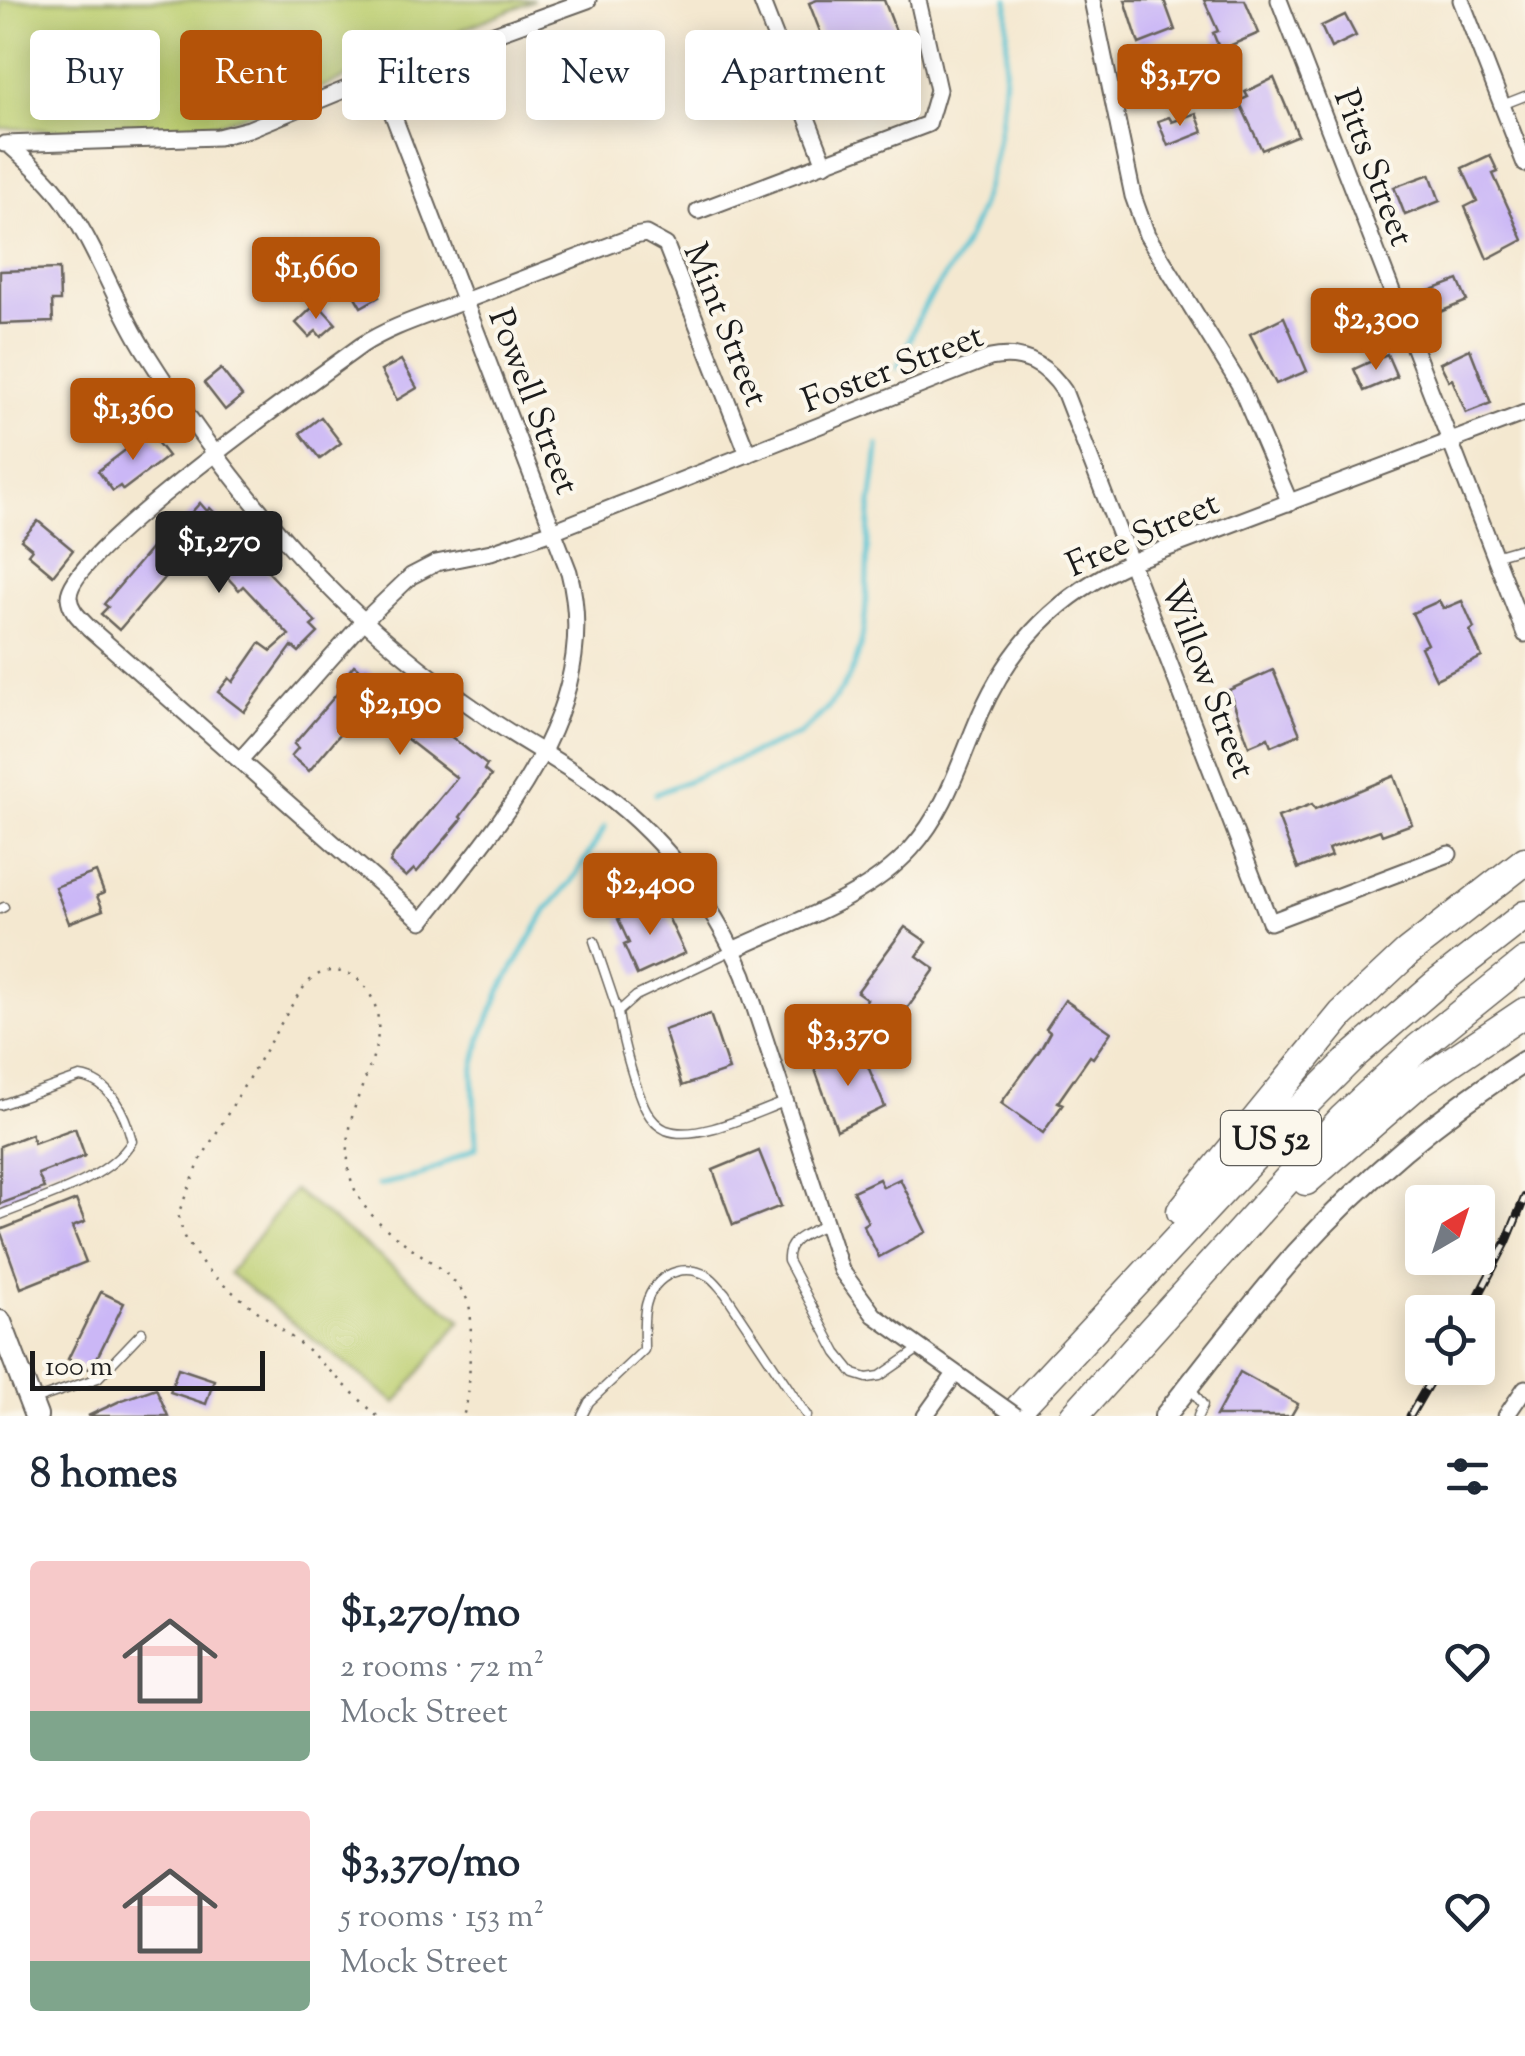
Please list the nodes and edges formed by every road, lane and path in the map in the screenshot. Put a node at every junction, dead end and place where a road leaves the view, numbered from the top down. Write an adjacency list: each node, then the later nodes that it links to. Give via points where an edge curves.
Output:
1 (588, 0): 7 (street)
2 (761, 0): 13 (street)
3 (918, 0): 13 (street, Mint Street, via 938,90 928,124)
4 (1092, 0): 22 (street, via 1147,236 1239,384)
5 (1278, 0): 19 (street, Pitts Street)
6 (1461, 0): 10 (street)
7 (505, 30)
8 (342, 91): 12 (street, via 218,137)
9 (1525, 96): 10 (lane)
10 (1502, 105): 14 (street)
11 (395, 120): 16 (street, Powell Street)
12 (4, 144): 21 (street, via 68,206 144,349)
13 (825, 164): 15 (street, Mint Street)
14 (1525, 164)
15 (698, 211)
16 (464, 301): 20 (street, Mint Street, via 634,236 658,238); 21 (street, Mint Street, via 373,337); 23 (street, Powell Street)
17 (1029, 360): 20 (street, Foster Street, via 990,358); 26 (street, Willow Street, via 1064,391)
18 (1525, 413): 19 (street, Free Street)
19 (1450, 444): 22 (street, Free Street); 25 (street, Pitts Street)
20 (748, 454): 23 (street, Foster Street)
21 (216, 456): 27 (street, via 283,539); 30 (street, Mint Street, via 114,538 77,578 69,598 89,628)
22 (1290, 502): 26 (street, Free Street)
23 (553, 531): 27 (street, Foster Street, via 436,563); 29 (street, Powell Street, via 574,593 577,646 566,700)
24 (1524, 544): 25 (lane)
25 (1494, 556): 28 (street, Pitts Street)
26 (1131, 562): 31 (street, Willow Street, via 1270,922); 35 (street, Free Street, via 1062,602 1023,640 980,714 948,798 892,868)
27 (364, 621): 29 (street); 30 (street, Foster Street)
28 (1525, 634)
29 (543, 752): 30 (street, Powell Street, via 422,921); 35 (street, via 620,804 657,839)
30 (240, 760)
31 (1449, 854)
32 (1525, 861): 49 (highway, via 1407,953 1342,1014)
33 (1525, 915): 49 (highway, US 52, via 1353,1056)
34 (594, 941): 37 (lane)
35 (733, 950): 37 (lane, via 636,996); 40 (street)
36 (1525, 962): 44 (highway, US 52, via 1379,1083)
37 (618, 1012): 40 (lane, via 642,1106 663,1130 710,1129)
38 (1525, 1012): 44 (highway, via 1394,1102)
39 (1525, 1061): 51 (street, via 1424,1132 1357,1192 1297,1254)
40 (784, 1102): 43 (street)
41 (0, 1105): 42 (lane, via 80,1077 94,1079 106,1088 132,1141 86,1181)
42 (0, 1214)
43 (824, 1226): 47 (street, via 861,1300); 47 (lane, via 793,1242 788,1261 847,1368 867,1378 880,1376)
44 (1198, 1280): 59 (highway, US 52)
45 (0, 1322): 52 (main road)
46 (142, 1332): 52 (lane, via 98,1378)
47 (919, 1348): 48 (street)
48 (955, 1374): 57 (street); 58 (street, bridge)
49 (1040, 1386): 58 (highway, US 52)
50 (1525, 1388): 62 (street)
51 (1195, 1392): 60 (street); 61 (lane, via 1204,1405)
52 (33, 1409)
53 (378, 1416): 54 (path, via 214,1276 184,1237 178,1214 201,1160 296,998 323,972 361,980 374,1000 380,1022 376,1050 346,1158 355,1190 375,1221 455,1284 468,1304 469,1400)
54 (463, 1416)
55 (582, 1416): 56 (lane, via 644,1350 653,1286 682,1270 708,1276 725,1293)
56 (807, 1416)
57 (924, 1416)
58 (1014, 1416)
59 (1074, 1416)
60 (1165, 1416)
61 (1198, 1416)
62 (1506, 1416)

